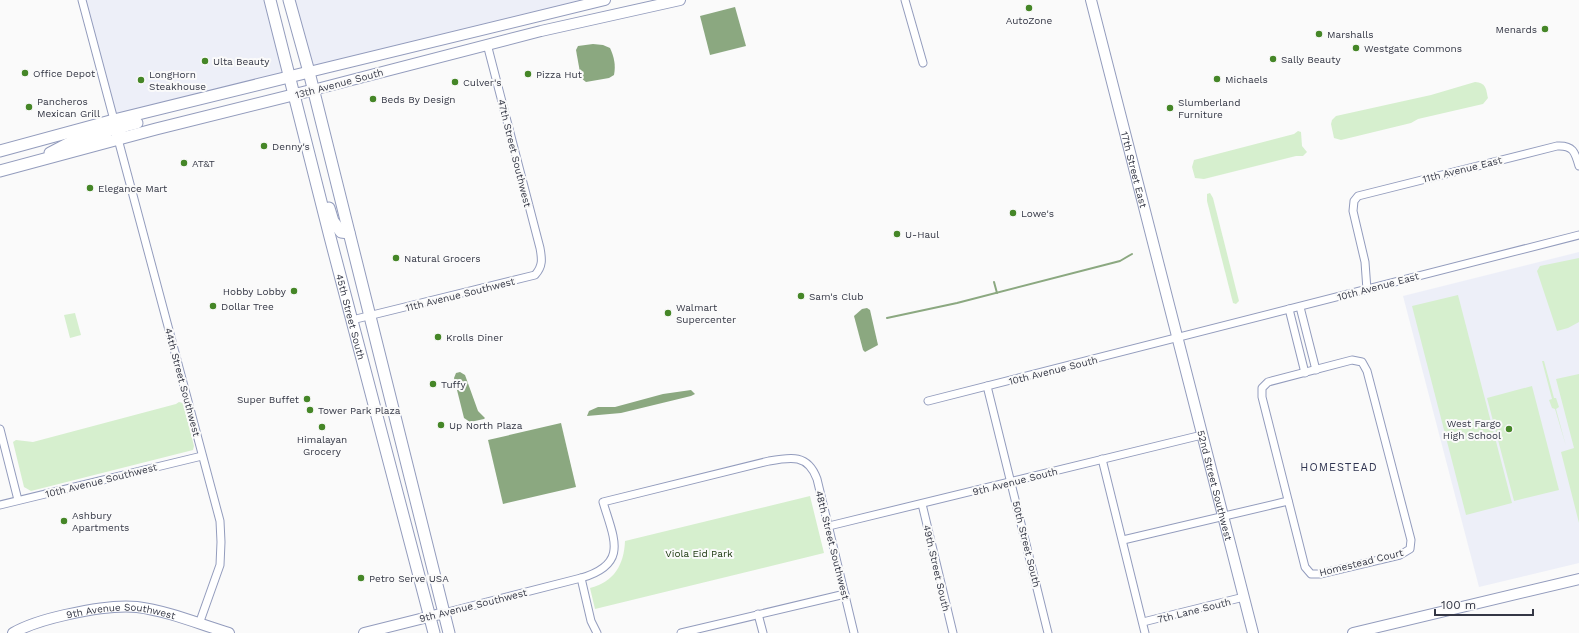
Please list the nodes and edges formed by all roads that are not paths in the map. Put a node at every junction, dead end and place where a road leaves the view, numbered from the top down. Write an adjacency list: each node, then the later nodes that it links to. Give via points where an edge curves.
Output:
1 (82, 0): 16 (street)
2 (270, 0): 12 (main road, 45th Street South)
3 (289, 0): 11 (main road, 45th Street South)
4 (605, 0): 8 (street, 13th Avenue South)
5 (678, 0): 9 (street, 13th Avenue South)
6 (905, 0): 10 (street)
7 (1091, 0): 33 (street, 17th Street East)
8 (563, 10): 9 (street, via 552,17 488,36); 11 (street, 13th Avenue South)
9 (487, 44): 13 (street, 13th Avenue South); 26 (street, 47th Street Southwest)
10 (923, 63)
11 (309, 72): 12 (main road, 13th Avenue South); 13 (main road, 45th Street South)
12 (289, 78): 14 (main road, 45th Street South); 15 (main road, 13th Avenue South)
13 (313, 90): 14 (main road, 13th Avenue South); 23 (main road, 45th Street South)
14 (293, 95): 17 (main road, 13th Avenue South); 19 (main road, 45th Street South)
15 (200, 100): 16 (main road, 13th Avenue South); 17 (main road, via 166,115 124,126 117,132)
16 (114, 120): 18 (main road, 13th Avenue South); 20 (main road, via 112,128 107,132 71,142)
17 (118, 139): 20 (main road, 13th Avenue South); 41 (street, 44th Street Southwest)
18 (0, 151)
19 (310, 157): 23 (main road, via 333,221 341,232); 25 (main road, 45th Street South)
20 (32, 162): 22 (main road, 13th Avenue South)
21 (1579, 166): 28 (street, 11th Avenue East, via 1570,146 1557,146 1361,194 1352,205 1365,262)
22 (0, 171)
23 (349, 232): 27 (main road, 45th Street South)
24 (1579, 235): 28 (street, 10th Avenue East)
25 (330, 237): 27 (main road, via 338,236 343,239 355,274); 32 (main road, 45th Street South)
26 (542, 262): 31 (street, 11th Avenue Southwest, via 535,275)
27 (361, 281): 31 (main road, 45th Street South)
28 (1366, 290): 29 (street, 10th Avenue East)
29 (1300, 307): 30 (street, 10th Avenue East); 34 (street)
30 (1289, 309): 33 (street, 10th Avenue East); 35 (street)
31 (370, 316): 32 (street, 11th Avenue Southwest); 43 (main road, 45th Street South)
32 (352, 320): 37 (main road, 45th Street South)
33 (1177, 339): 36 (street, 10th Avenue South); 40 (street, 52nd Street Southwest)
34 (1316, 370): 35 (street, Homestead Court); 47 (street, Homestead Court, via 1352,360 1362,362 1367,371 1411,540 1410,549 1400,555 1311,574 1305,567)
35 (1305, 373): 47 (street, Homestead Court, via 1268,382 1262,388 1262,397)
36 (987, 386): 38 (street, 10th Avenue South); 45 (street, 50th Street South)
37 (370, 390): 43 (main road, via 380,406 396,459 400,464); 44 (main road, 45th Street South)
38 (928, 401)
39 (0, 429): 46 (street)
40 (1202, 435): 42 (street, 9th Avenue South); 50 (street, 52nd Street Southwest)
41 (202, 456): 46 (street, 10th Avenue Southwest); 62 (street, 44th Street Southwest, via 220,521 222,542 220,565)
42 (1102, 459): 45 (street, 9th Avenue South); 52 (street)
43 (407, 465): 53 (main road, 45th Street South)
44 (392, 468): 53 (main road, via 398,470 406,480 415,515); 60 (main road, 45th Street South)
45 (1011, 482): 48 (street, 9th Avenue South); 73 (street, 50th Street South)
46 (18, 500): 49 (street, 10th Avenue Southwest)
47 (1288, 501): 50 (street)
48 (922, 504): 51 (street, 9th Avenue South); 72 (street, 49th Street South)
49 (0, 505)
50 (1222, 517): 52 (street); 57 (street, 52nd Street Southwest)
51 (829, 526): 54 (street, 48th Street Southwest, via 815,473 805,461 788,457 603,502 614,539 612,559 597,573); 56 (street, 48th Street Southwest)
52 (1123, 540): 61 (street)
53 (427, 543): 58 (main road, 45th Street South)
54 (581, 578): 58 (street, 9th Avenue Southwest); 68 (street)
55 (1579, 579): 76 (street)
56 (845, 594): 59 (street); 71 (street, 48th Street Southwest)
57 (1244, 598): 61 (street, 7th Lane South); 75 (street, 52nd Street Southwest)
58 (444, 613): 60 (street, 9th Avenue Southwest); 67 (main road, 45th Street South)
59 (758, 614): 69 (street); 70 (street)
60 (430, 616): 65 (street, 9th Avenue Southwest); 66 (main road, 45th Street South)
61 (1143, 622): 74 (street)
62 (199, 624): 63 (street, 9th Avenue Southwest, via 138,608 106,608 45,620); 64 (street, 9th Avenue Southwest)
63 (13, 633)
64 (229, 633)
65 (364, 633)
66 (434, 633)
67 (449, 633)
68 (597, 633)
69 (681, 633)
70 (763, 633)
71 (854, 633)
72 (953, 633)
73 (1048, 633)
74 (1145, 633)
75 (1253, 633)
76 (1353, 633)

